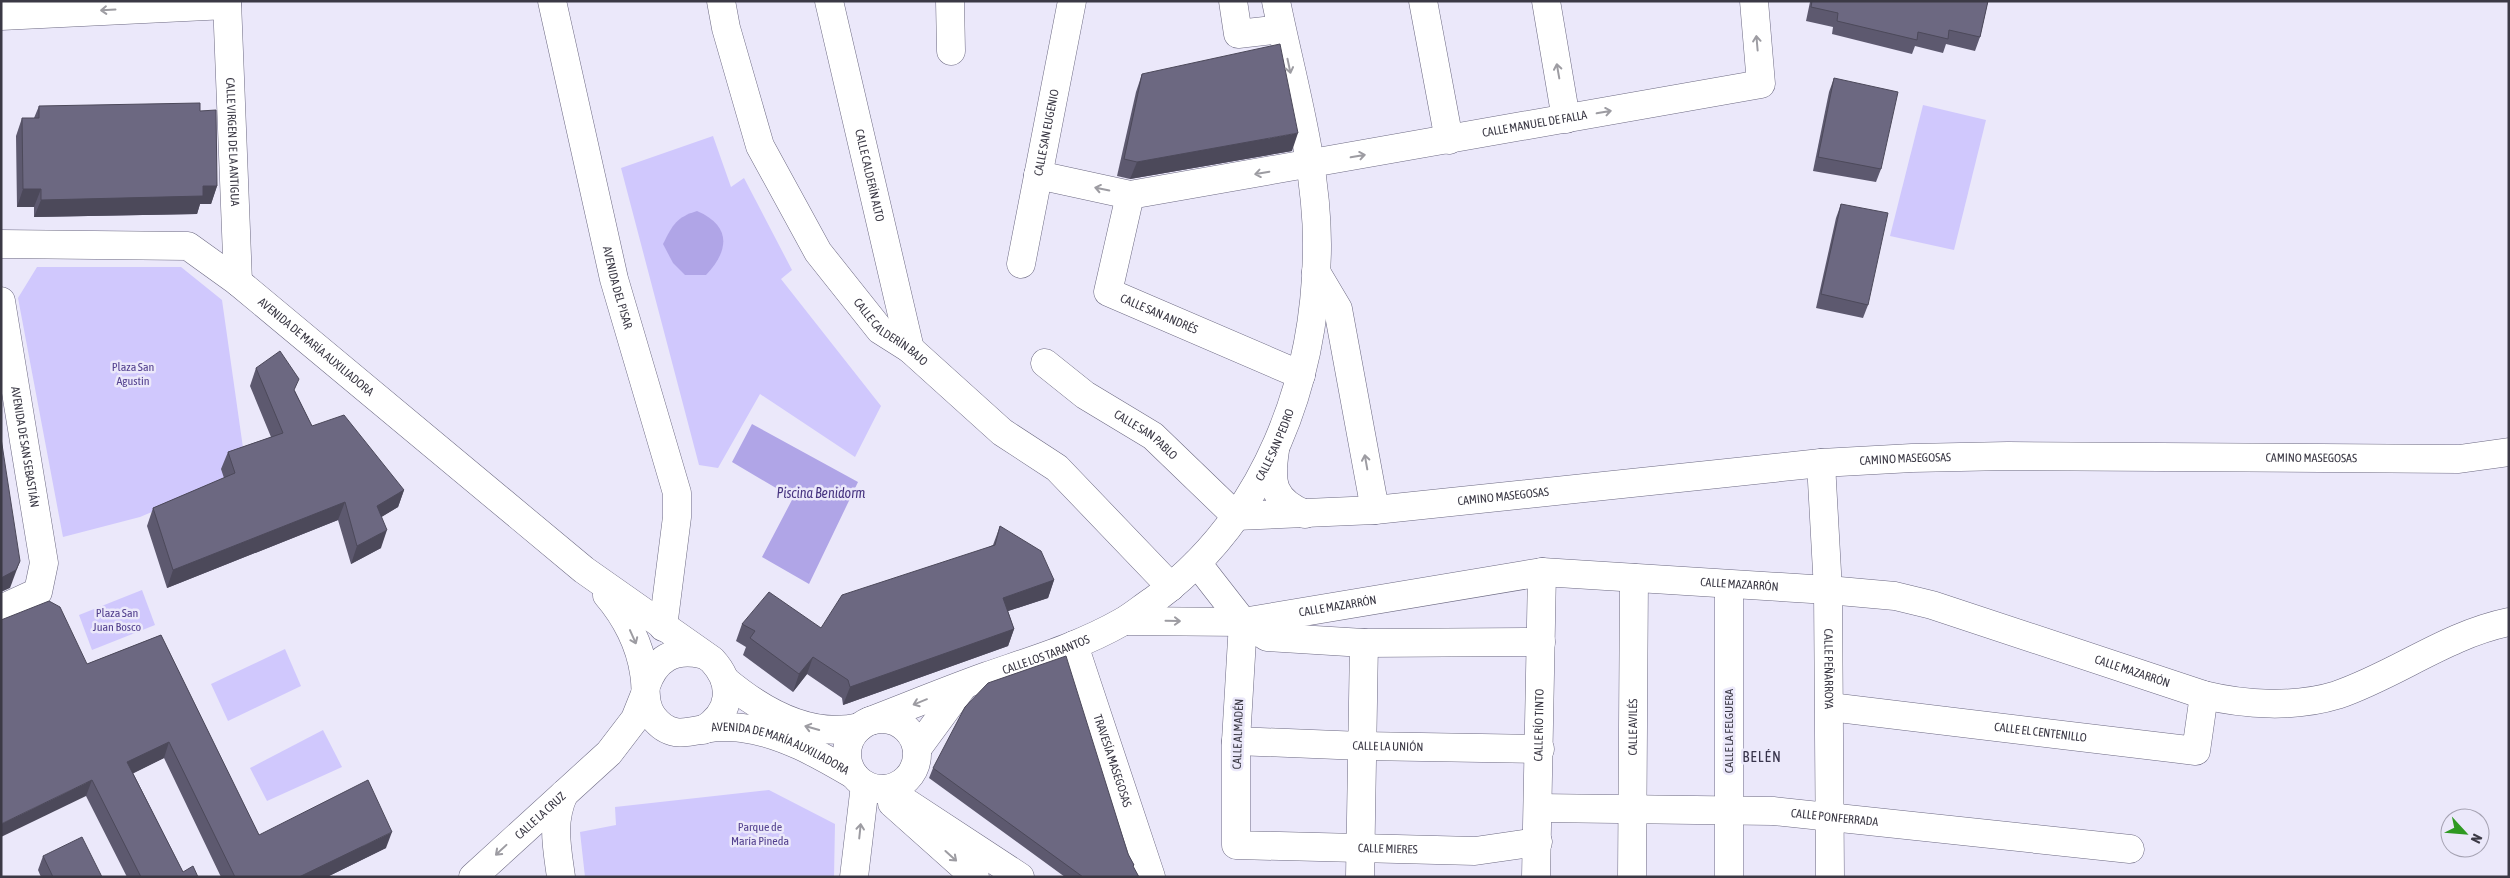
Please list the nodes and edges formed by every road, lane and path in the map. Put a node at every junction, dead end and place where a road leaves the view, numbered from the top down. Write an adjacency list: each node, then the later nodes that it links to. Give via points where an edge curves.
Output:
1 (552, 1): 34 (street, AVENIDA DEL PISAR, via 614,279 673,477 677,506)
2 (721, 1): 25 (street, CALLE CALDERÍN BAJO, via 760,146 818,252 880,330)
3 (829, 1): 25 (street, CALLE CALDERÍN ALTO)
4 (950, 1): 14 (street)
5 (1072, 1): 18 (street, CALLE SAN EUGENIO)
6 (1233, 1): 13 (street, via 1238,34)
7 (1276, 1): 13 (street, CALLE SAN PEDRO)
8 (1423, 1): 16 (street)
9 (1546, 1): 15 (street, one-way to 9)
10 (1754, 1): 15 (street, CALLE MANUEL DE FALLA, one-way to 10, via 1761,84)
11 (227, 3): 12 (street, one-way to 12); 23 (street, CALLE VIRGEN DE LA ANTIGUA)
12 (1, 16)
13 (1281, 29): 17 (street, CALLE SAN PEDRO, one-way to 17)
14 (950, 51)
15 (1566, 119): 16 (street, CALLE MANUEL DE FALLA)
16 (1449, 140): 17 (street, CALLE MANUEL DE FALLA, one-way to 16)
17 (1310, 164): 19 (street, CALLE MANUEL DE FALLA, one-way to 19); 22 (street, CALLE SAN PEDRO, via 1317,243)
18 (1038, 175): 19 (street, one-way to 18); 21 (street, CALLE SAN EUGENIO)
19 (1130, 195): 27 (street, CALLE SAN ANDRÉS, via 1108,292)
20 (1, 244): 23 (street, AVENIDA DE MARÍA AUXILIADORA, via 188,246)
21 (1021, 264)
22 (1316, 272): 27 (street, CALLE SAN PEDRO, via 1313,319); 31 (street, one-way to 22, via 1338,309)
23 (238, 282): 36 (street, AVENIDA DE MARÍA AUXILIADORA)
24 (1, 301): 43 (street, AVENIDA DE SAN SEBASTIÁN, via 44,563 38,592)
25 (910, 350): 40 (street, CALLE CALDERÍN BAJO, via 1002,432 1057,468)
26 (1045, 363): 33 (street, CALLE SAN PABLO, via 1085,395 1153,436)
27 (1301, 375): 28 (street, CALLE SAN PEDRO)
28 (1275, 450): 32 (street, via 1274,486 1288,506); 33 (street, CALLE SAN PEDRO)
29 (2509, 452): 30 (street, CAMINO MASEGOSAS, via 2459,459 2008,456)
30 (1821, 463): 31 (street, CAMINO MASEGOSAS); 41 (street, CALLE PEÑARROYA)
31 (1375, 510): 32 (street, CAMINO MASEGOSAS)
32 (1305, 514): 33 (street, CAMINO MASEGOSAS)
33 (1236, 516): 35 (street, CALLE SAN PEDRO)
34 (672, 560): 42 (street, AVENIDA DEL PISAR, via 653,600); 47 (street, AVENIDA DEL PISAR); 51 (street, AVENIDA DEL PISAR, via 678,617)
35 (1197, 563): 40 (street, CALLE SAN PEDRO); 45 (street)
36 (584, 570): 42 (street, AVENIDA DE MARÍA AUXILIADORA); 53 (street, AVENIDA DE MARÍA AUXILIADORA, one-way to 53, via 610,598 627,624 642,660)
37 (1542, 572): 38 (street, CALLE MAZARRÓN); 45 (street, CALLE MAZARRÓN); 48 (street, CALLE RÍO TINTO)
38 (1634, 578): 39 (street, CALLE MAZARRÓN); 69 (street, CALLE AVILÉS)
39 (1729, 584): 41 (street, CALLE MAZARRÓN); 70 (street, CALLE LA FELGUERA)
40 (1171, 587): 44 (street, CALLE LOS TARANTOS)
41 (1828, 590): 55 (street, CALLE MAZARRÓN, via 1923,602); 56 (street, CALLE PEÑARROYA)
42 (633, 605): 47 (street, AVENIDA DE MARÍA AUXILIADORA)
43 (1, 609)
44 (1124, 621): 45 (street, CALLE LOS TARANTOS, one-way to 45); 50 (street, CALLE LOS TARANTOS)
45 (1243, 622): 49 (street, via 1267,637); 60 (street, CALLE ALMADÉN)
46 (2509, 622): 55 (street, CALLE MAZARRÓN, via 2453,639 2354,688 2326,698 2256,703)
47 (663, 627): 51 (street, AVENIDA DE MARÍA AUXILIADORA); 53 (street, AVENIDA DEL PISAR)
48 (1541, 642): 49 (street); 63 (street, CALLE RÍO TINTO)
49 (1364, 643): 61 (street)
50 (1074, 646): 54 (street, CALLE LOS TARANTOS); 82 (street, TRAVESÍA MASEGOSAS)
51 (701, 654): 52 (street, AVENIDA DE MARÍA AUXILIADORA, via 712,660); 53 (street, via 684,651 670,654 659,662)
52 (725, 680): 57 (street, AVENIDA DE MARÍA AUXILIADORA, one-way to 52, via 830,731 803,725 764,708); 59 (street, AVENIDA DE MARÍA AUXILIADORA, via 724,709 713,724)
53 (647, 684): 58 (street, AVENIDA DE MARÍA AUXILIADORA, via 652,716); 64 (street, CALLE LA CRUZ, via 632,726)
54 (965, 684): 57 (street, CALLE LOS TARANTOS, one-way to 57); 62 (street)
55 (2204, 696): 56 (street, CALLE EL CENTENILLO, via 2196,751)
56 (1830, 706): 72 (street, CALLE PEÑARROYA)
57 (865, 724): 62 (street, via 885,720 900,724 911,735); 66 (street, via 853,735 848,760)
58 (670, 730): 59 (street, AVENIDA DE MARÍA AUXILIADORA, via 687,733); 64 (street, CALLE LA CRUZ, via 634,740)
59 (703, 730): 66 (street, AVENIDA DE MARÍA AUXILIADORA, via 732,728 772,735 812,752)
60 (1236, 741): 61 (street, CALLE LA UNIÓN); 74 (street, CALLE ALMADÉN)
61 (1362, 746): 63 (street, CALLE LA UNIÓN); 75 (street)
62 (917, 749): 65 (street)
63 (1540, 749): 68 (street, CALLE RÍO TINTO)
64 (609, 753): 67 (street, CALLE LA CRUZ)
65 (911, 775): 66 (street, via 900,785); 71 (street)
66 (870, 784): 71 (street); 79 (street, one-way to 66); 80 (street, one-way to 80)
67 (564, 794): 77 (street, CALLE LA CRUZ, one-way to 77); 78 (street, via 556,812 554,830)
68 (1539, 808): 69 (street, CALLE PONFERRADA); 73 (street, CALLE RÍO TINTO)
69 (1633, 809): 70 (street, CALLE PONFERRADA); 85 (street, CALLE AVILÉS)
70 (1729, 810): 72 (street, CALLE PONFERRADA, via 1773,810); 86 (street, CALLE LA FELGUERA)
71 (929, 816): 81 (street)
72 (1830, 816): 76 (street, CALLE PONFERRADA); 87 (street, CALLE PEÑARROYA)
73 (1538, 842): 75 (street, CALLE MIERES, via 1475,852); 84 (street, CALLE RÍO TINTO)
74 (1236, 845): 75 (street, CALLE MIERES)
75 (1360, 849): 83 (street)
76 (2130, 849)
77 (473, 877)
78 (561, 877)
79 (854, 877)
80 (975, 877)
81 (1020, 877)
82 (1151, 877)
83 (1360, 877)
84 (1536, 877)
85 (1632, 877)
86 (1729, 877)
87 (1830, 877)

